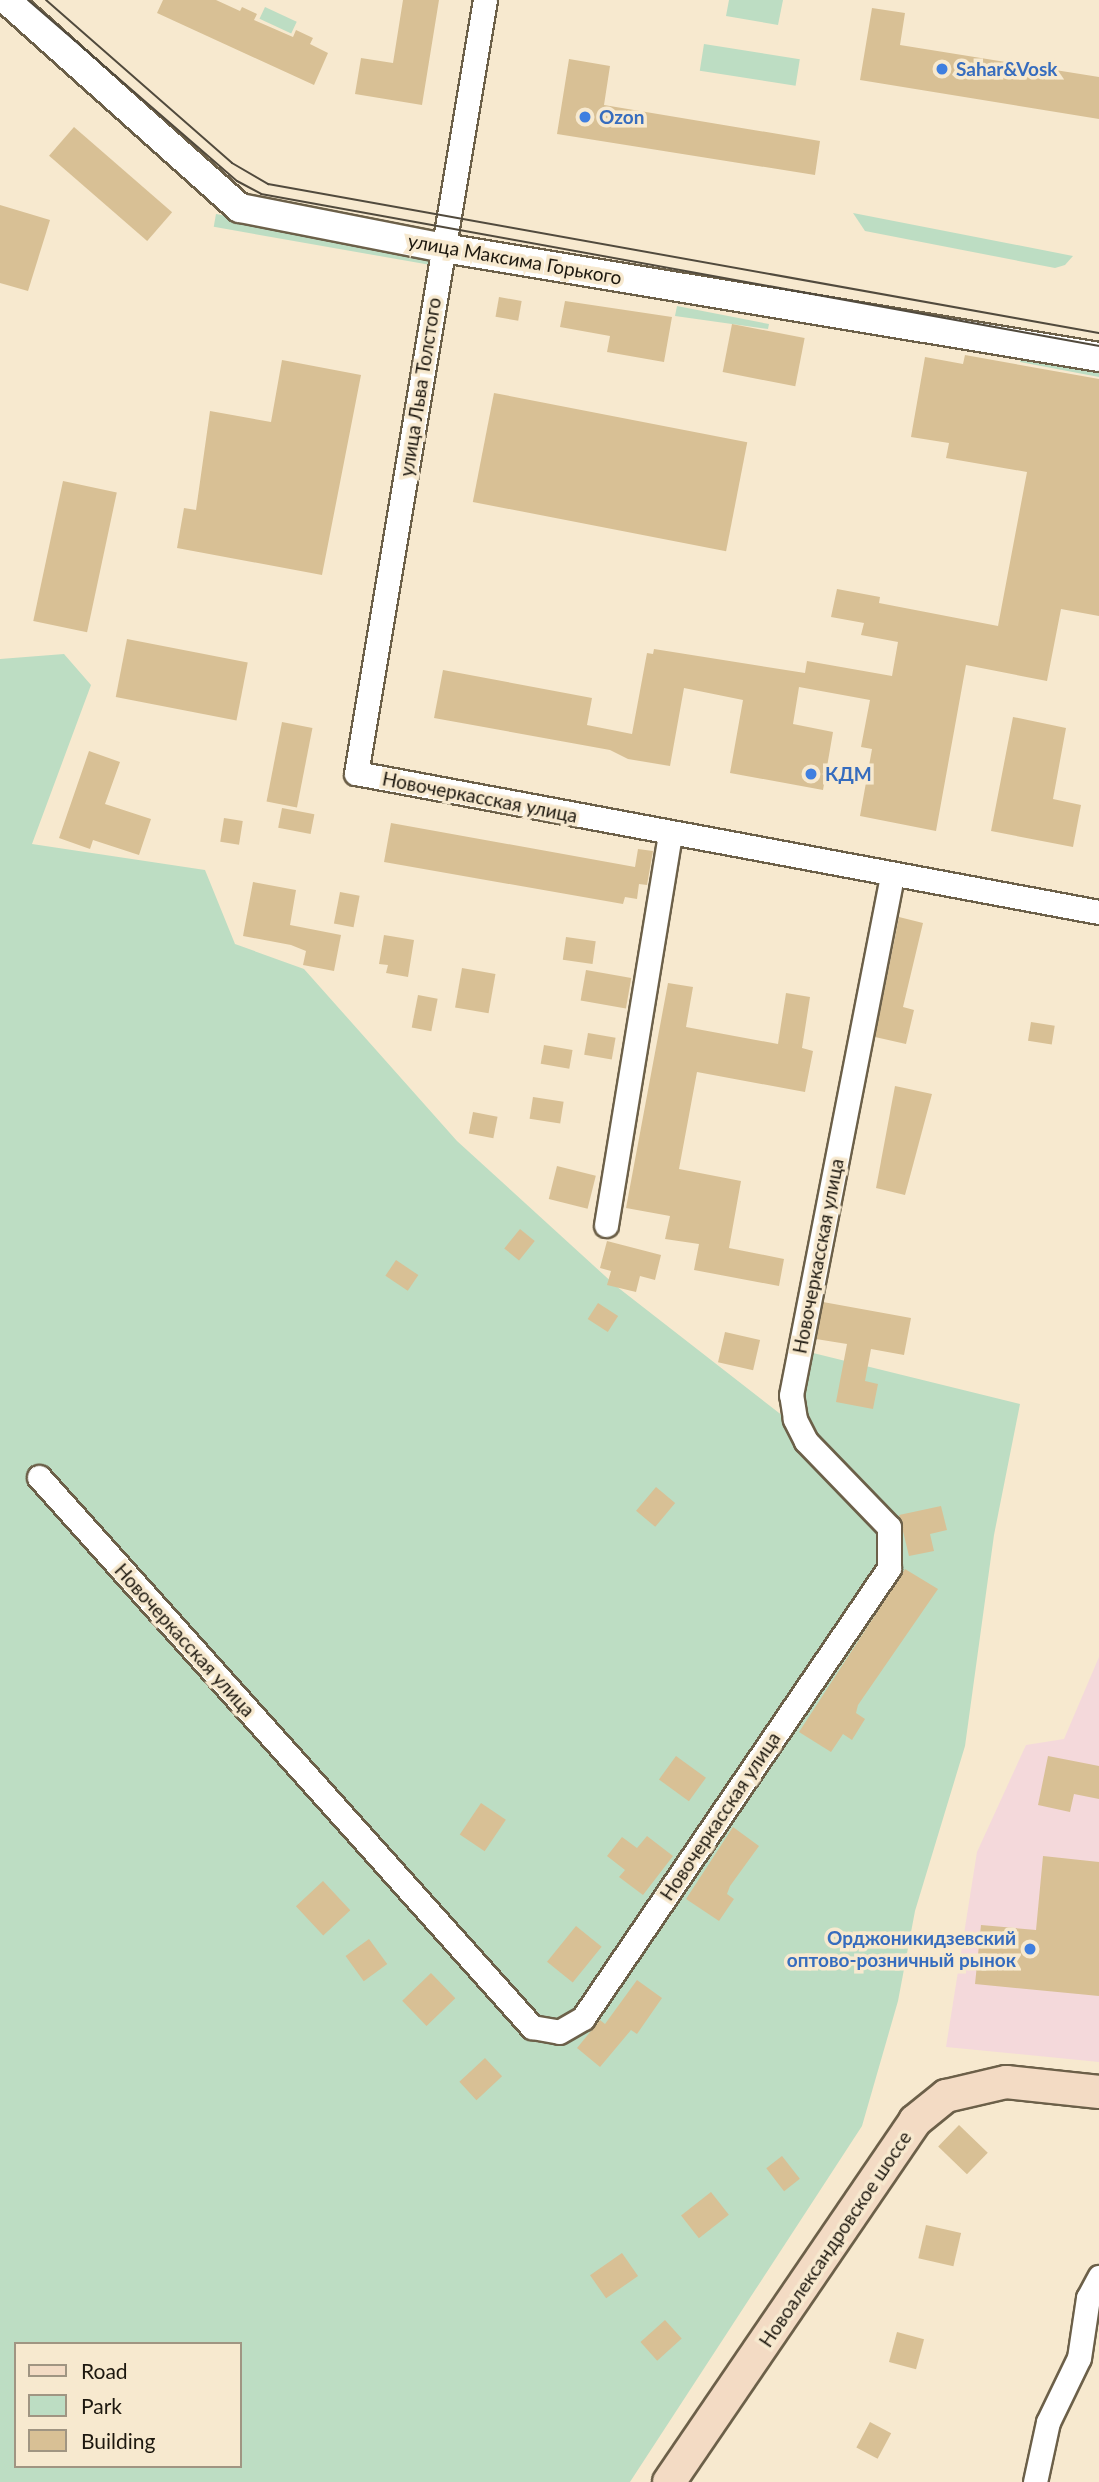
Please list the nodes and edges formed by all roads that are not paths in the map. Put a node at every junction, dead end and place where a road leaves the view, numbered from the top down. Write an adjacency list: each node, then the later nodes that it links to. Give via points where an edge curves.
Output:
1 (7, 0): 3 (street, улица Максима Горького, via 240,208)
2 (485, 0): 3 (street, улица Льва Толстого)
3 (444, 248): 4 (street, улица Максима Горького); 5 (street, улица Льва Толстого)
4 (1099, 357)
5 (356, 773): 6 (street, Новочеркасская улица)
6 (670, 833): 7 (street, Новочеркасская улица); 9 (street)
7 (892, 876): 8 (street, Новочеркасская улица); 10 (street, Новочеркасская улица, via 792,1395 795,1419 806,1441 889,1527 889,1569 583,2018 559,2032 532,2027)
8 (1099, 912)
9 (606, 1225)
10 (39, 1477)
11 (1099, 2092): 13 (main road, Новоалександровское шоссе, via 1006,2082 946,2096 915,2121)
12 (1099, 2277): 14 (street, via 1088,2298 1079,2358 1048,2422)
13 (668, 2482)
14 (1035, 2482)

